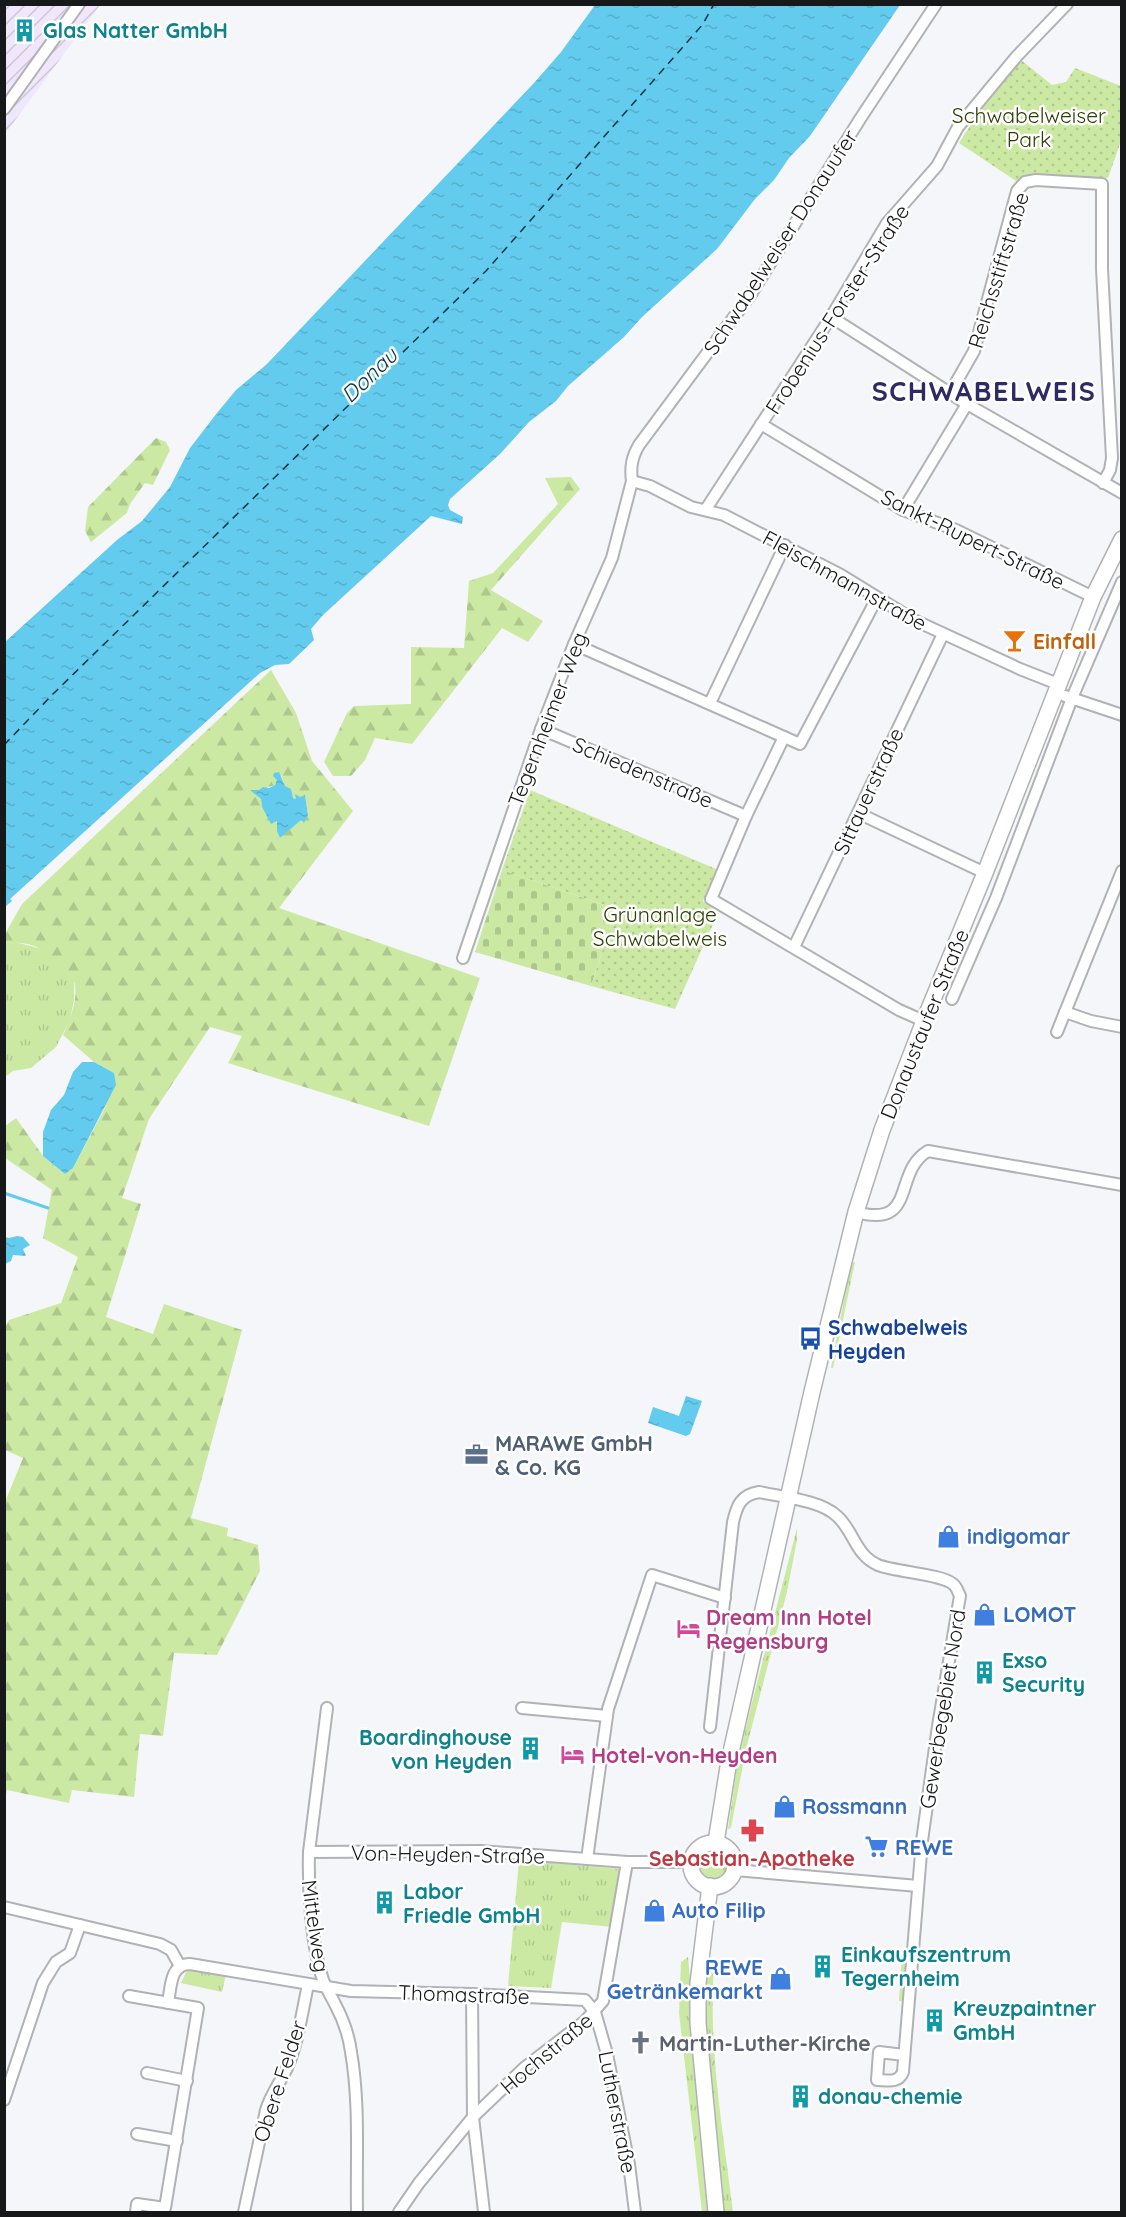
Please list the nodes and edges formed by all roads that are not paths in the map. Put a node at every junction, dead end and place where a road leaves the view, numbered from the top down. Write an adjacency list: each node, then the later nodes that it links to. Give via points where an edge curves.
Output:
1 (79, 4): 4 (street)
2 (936, 4): 9 (street, Schwabelweiser Donauufer, via 751,294 639,445 633,456)
3 (1067, 4): 5 (street, Frobenius-Forster-Straße, via 1017,56 958,128 937,166 887,223)
4 (4, 109)
5 (831, 317): 6 (street); 8 (street, Frobenius-Forster-Straße)
6 (950, 393): 7 (street); 10 (street, Reichsstiftstraße, via 974,351 1017,191 1025,182 1036,180 1102,184 1102,269 1112,458)
7 (967, 404): 10 (street); 13 (street)
8 (761, 424): 12 (street, Frobenius-Forster-Straße); 13 (street, Sankt-Rupert-Straße)
9 (632, 481): 12 (street, Fleischmannstraße); 20 (street, Tegernheimer Weg, via 612,558)
10 (1103, 483): 11 (street)
11 (1122, 492)
12 (706, 510): 15 (street, Fleischmannstraße)
13 (903, 510): 17 (street, Sankt-Rupert-Straße, via 956,530)
14 (1122, 539): 17 (main road, Donaustaufer Straße)
15 (785, 545): 18 (street, Fleischmannstraße); 23 (street)
16 (1122, 582): 22 (street, Donaustaufer Straße)
17 (1093, 597): 21 (main road, Donaustaufer Straße)
18 (877, 598): 19 (street, Fleischmannstraße); 26 (street, via 800,744)
19 (943, 634): 21 (street, Fleischmannstraße); 27 (street, Sittauerstraße)
20 (574, 644): 23 (street); 25 (street, Tegernheimer Weg)
21 (1057, 688): 22 (street, Fleischmannstraße); 30 (main road, Donaustaufer Straße)
22 (1071, 698): 24 (street, Fleischmannstraße); 33 (street, Donaustaufer Straße, via 1010,862)
23 (710, 703): 26 (street)
24 (1122, 715)
25 (541, 729): 28 (street, Schiedenstraße); 32 (street, Tegernheimer Weg)
26 (784, 737): 28 (street)
27 (858, 813): 30 (street); 31 (street, Sittauerstraße)
28 (746, 816): 31 (street, via 711,899)
29 (1122, 872): 34 (street)
30 (985, 873): 35 (main road, Donaustaufer Straße)
31 (794, 947): 35 (street)
32 (463, 958)
33 (951, 999)
34 (1065, 1012): 36 (street); 37 (street)
35 (924, 1021): 39 (main road, Donaustaufer Straße, via 882,1130)
36 (1122, 1027)
37 (1057, 1032)
38 (1122, 1185): 39 (street, via 928,1151 914,1163 896,1208 879,1216)
39 (856, 1212): 40 (main road, Donaustaufer Straße)
40 (789, 1498): 41 (street, via 759,1492 742,1498 733,1522); 46 (main road, Donaustaufer Straße, via 729,1761); 52 (street, Gewerbegebiet Nord, via 822,1506 837,1516 859,1550 878,1565 948,1581 960,1596 936,1737)
41 (725, 1598): 44 (street, via 652,1575); 45 (street)
42 (327, 1708): 47 (street, Mittelweg)
43 (522, 1708): 44 (street)
44 (607, 1716): 48 (street)
45 (710, 1727)
46 (716, 1842): 50 (main road, via 702,1845); 51 (main road, via 729,1849)
47 (309, 1852): 48 (street, Von-Heyden-Straße, via 482,1851); 58 (street, Mittelweg, via 312,1922)
48 (587, 1859): 49 (street, Von-Heyden-Straße)
49 (627, 1862): 50 (street, Von-Heyden-Straße); 62 (street, Hochstraße, via 603,2001)
50 (691, 1862): 53 (main road, via 694,1875)
51 (735, 1870): 52 (street); 53 (main road, via 728,1881)
52 (918, 1886): 63 (street, Gewerbegebiet Nord)
53 (710, 1887): 77 (main road, via 698,1983 698,2023)
54 (4, 1907): 55 (street)
55 (81, 1925): 56 (street, via 166,1946); 66 (street, via 70,1953 57,1962 43,1983)
56 (180, 1966): 57 (street, via 190,1964); 61 (street, via 172,1976)
57 (308, 1985): 58 (street); 72 (street, Obere Felder, via 292,2055 266,2110)
58 (327, 1988): 59 (street, Thomastraße); 73 (street, Mittelweg, via 341,2017 351,2053)
59 (472, 1994): 62 (street, Thomastraße, via 585,2000); 67 (street)
60 (129, 1996): 61 (street)
61 (168, 2003): 65 (street, via 198,2008)
62 (595, 2012): 67 (street, Hochstraße, via 524,2068); 76 (street, Lutherstraße, via 616,2095)
63 (904, 2055)
64 (147, 2073): 65 (street)
65 (187, 2080): 69 (street)
66 (4, 2100)
67 (473, 2117): 74 (street, Hochstraße); 75 (street)
68 (137, 2134): 69 (street)
69 (177, 2141): 70 (street)
70 (165, 2210): 71 (street, via 137,2204)
71 (136, 2212)
72 (244, 2212)
73 (357, 2212)
74 (399, 2212)
75 (484, 2212)
76 (635, 2212)
77 (716, 2212)

